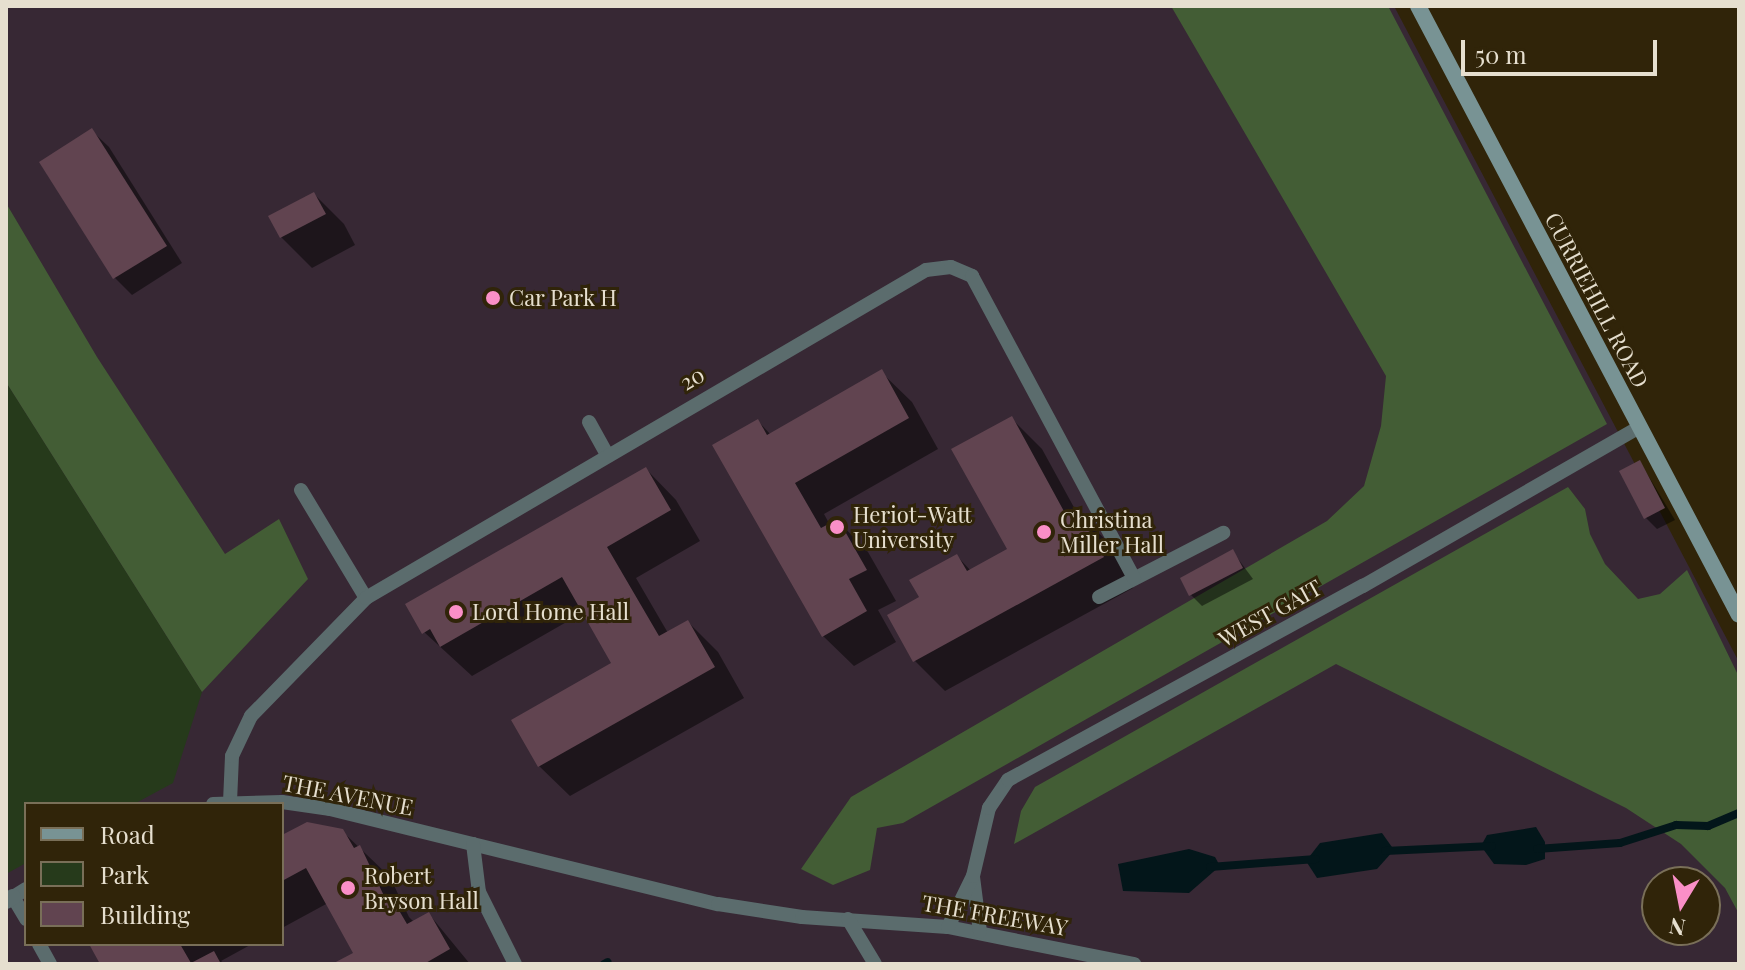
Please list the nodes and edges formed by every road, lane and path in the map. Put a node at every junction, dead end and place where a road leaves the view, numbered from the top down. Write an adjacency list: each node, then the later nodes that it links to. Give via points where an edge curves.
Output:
1 (1418, 6): 3 (street, CURRIEHILL ROAD)
2 (589, 422): 4 (lane)
3 (1639, 427): 10 (street, CURRIEHILL ROAD); 14 (lane, WEST GAIT, via 1391,571 1008,780 989,808)
4 (607, 455): 7 (lane, 20, via 926,270 951,267 972,276); 9 (lane, 20)
5 (301, 490): 9 (lane)
6 (1223, 533): 7 (lane)
7 (1134, 578): 8 (lane)
8 (1099, 597)
9 (366, 598): 11 (lane, 20, via 251,716 232,756)
10 (1739, 615)
11 (230, 802)
12 (284, 806): 13 (lane, THE AVENUE, via 330,809)
13 (473, 844): 17 (lane, via 718,904); 22 (lane, via 479,892)
14 (973, 876): 18 (lane, WEST GAIT); 19 (lane, WEST GAIT)
15 (15, 895): 16 (lane)
16 (24, 915)
17 (848, 919): 18 (lane, THE FREEWAY); 23 (lane)
18 (948, 927): 19 (lane, THE FREEWAY)
19 (980, 932): 24 (lane, THE FREEWAY)
20 (40, 946): 21 (lane)
21 (50, 964)
22 (515, 964)
23 (875, 964)
24 (1134, 964)

